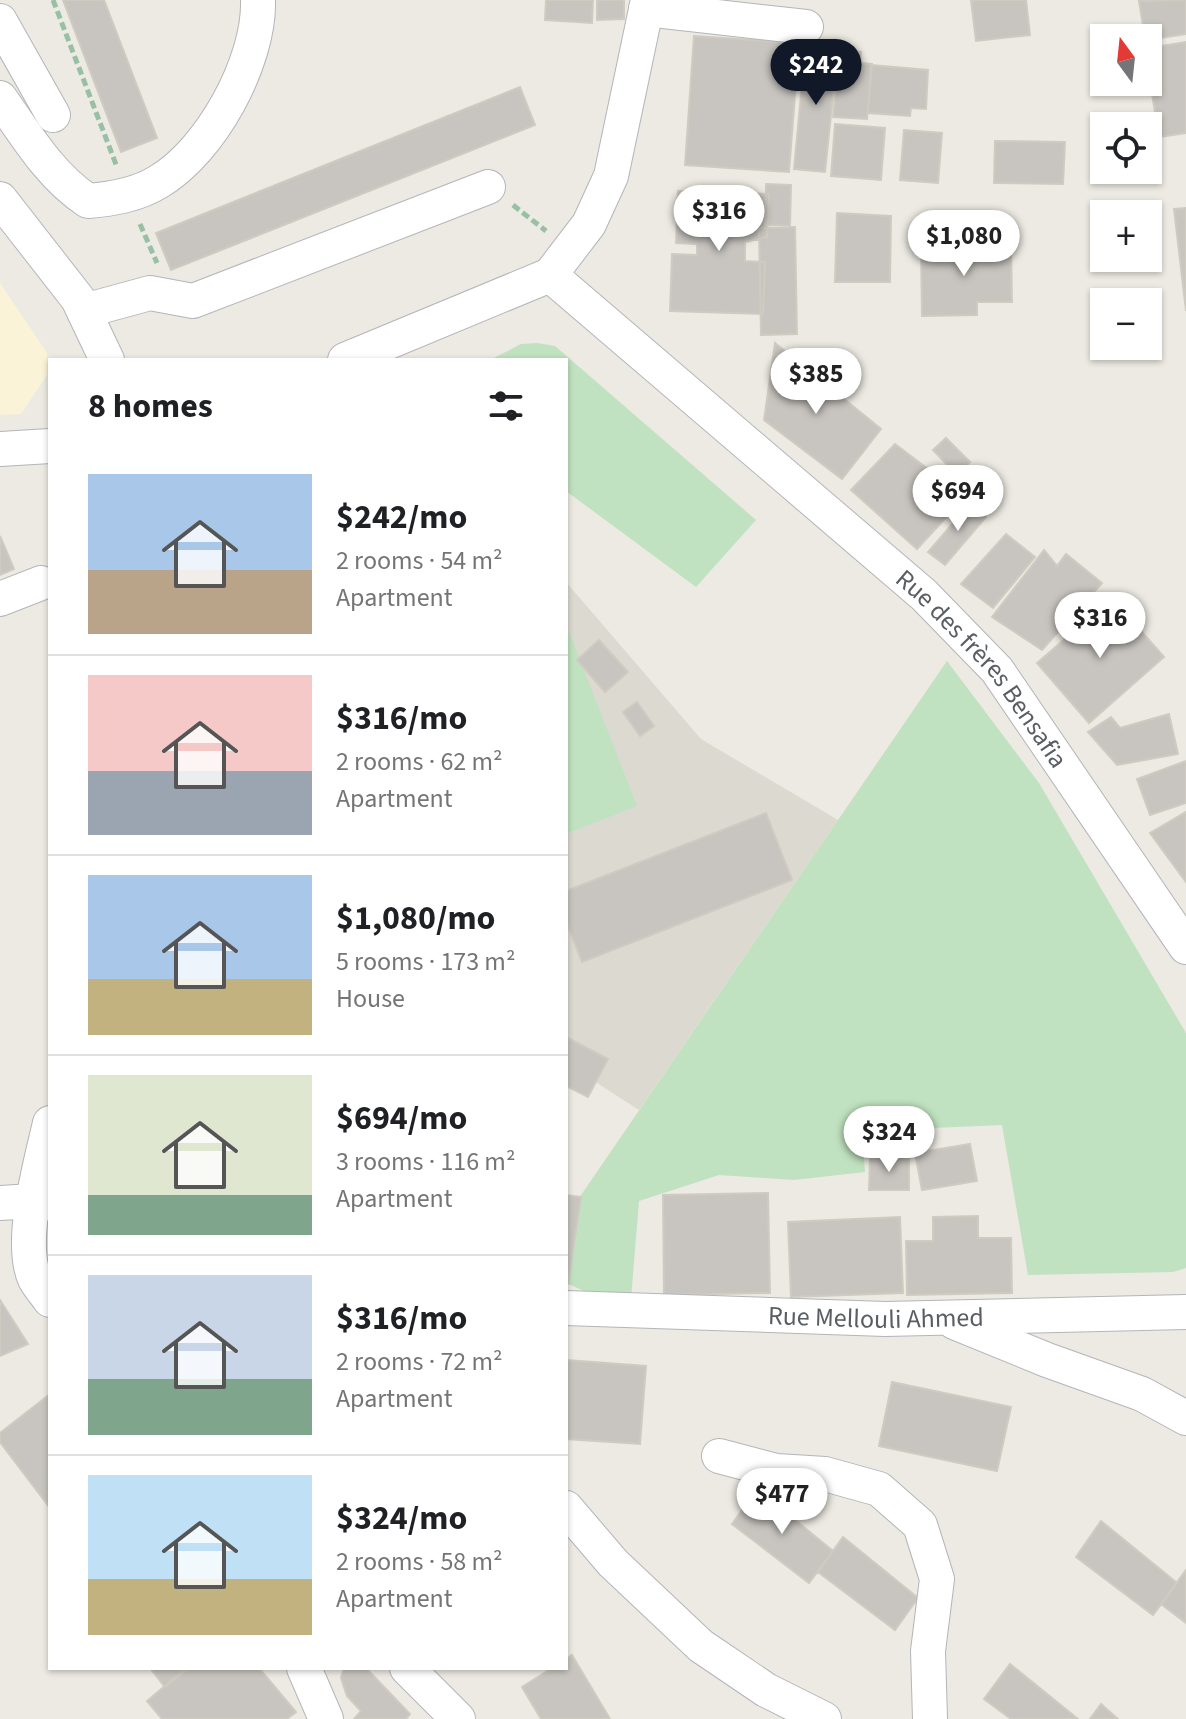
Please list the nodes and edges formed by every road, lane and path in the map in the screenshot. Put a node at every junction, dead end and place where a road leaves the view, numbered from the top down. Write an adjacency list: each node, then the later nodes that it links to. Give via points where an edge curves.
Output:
1 (53, 0): 9 (path)
2 (258, 0): 9 (street, via 249,56 231,99 181,163 160,181)
3 (647, 5): 5 (street); 13 (street, via 611,176 589,224)
4 (0, 21): 7 (street)
5 (806, 27)
6 (0, 98): 9 (street, via 70,189 88,201)
7 (53, 115)
8 (497, 193): 11 (path); 14 (street, via 193,301 150,293)
9 (127, 194): 12 (path)
10 (0, 199): 14 (street)
11 (547, 231)
12 (159, 270)
13 (550, 275): 16 (street); 21 (street, Rue des frères Bensafia, via 924,595 997,670)
14 (84, 311): 15 (street)
15 (106, 358)
16 (350, 358)
17 (48, 446): 18 (street)
18 (0, 449)
19 (41, 583): 20 (street)
20 (0, 599)
21 (1186, 947)
22 (48, 1130): 23 (street)
23 (28, 1202): 24 (street, via 29,1251 35,1278)
24 (48, 1297)
25 (568, 1308): 27 (street, Rue Mellouli Ahmed, via 885,1319)
26 (1186, 1312): 27 (street, Rue Mellouli Ahmed)
27 (940, 1316): 28 (street, via 1142,1394)
28 (1186, 1418)
29 (719, 1456): 36 (street, via 879,1489 920,1525 937,1579 928,1651)
30 (568, 1510): 35 (street, via 613,1563 701,1646 766,1690)
31 (305, 1670): 33 (street)
32 (409, 1670): 34 (street)
33 (326, 1719)
34 (458, 1719)
35 (824, 1719)
36 (930, 1719)

